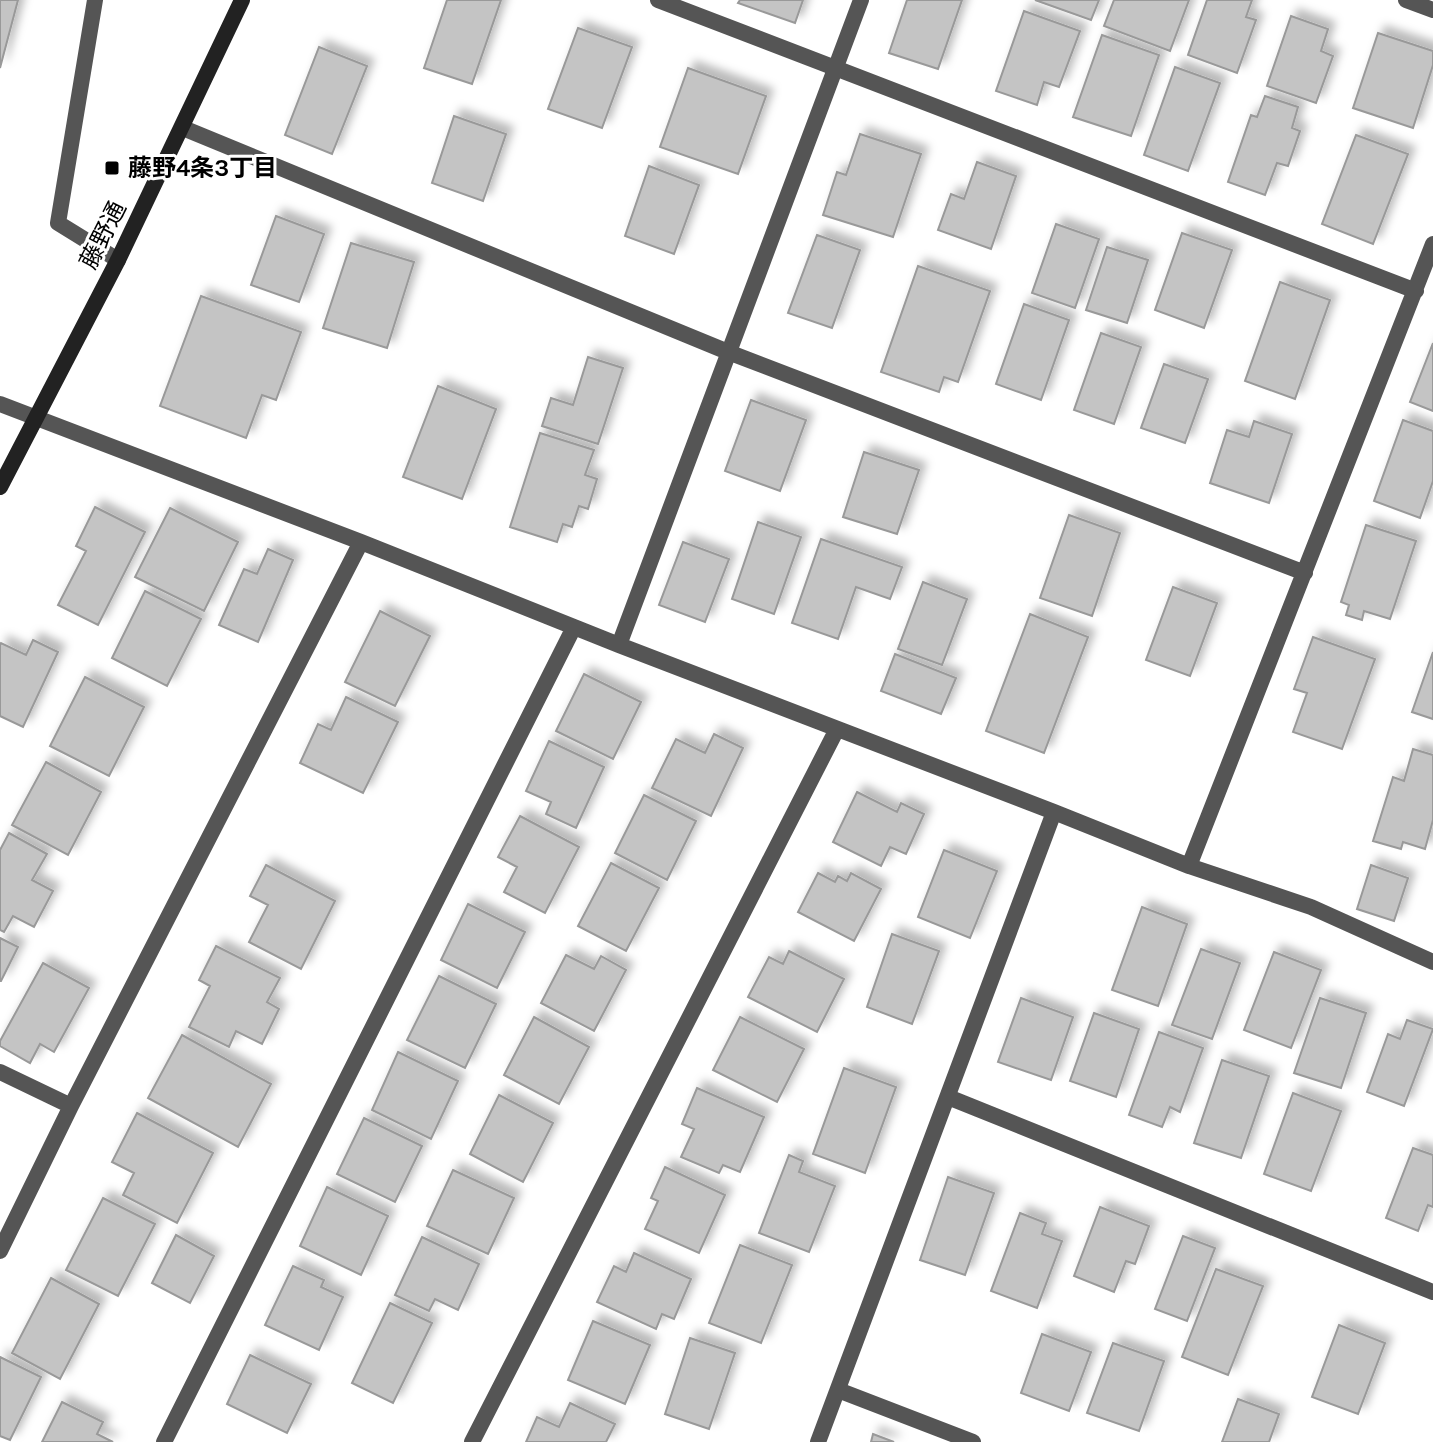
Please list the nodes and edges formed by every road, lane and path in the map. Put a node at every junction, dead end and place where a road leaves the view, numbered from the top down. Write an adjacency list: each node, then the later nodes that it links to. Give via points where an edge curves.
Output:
1 (95, 0): 10 (street, via 58,223)
2 (242, 0): 8 (street, 藤野通)
3 (658, 0): 7 (street)
4 (861, 0): 7 (street)
5 (1406, 0): 6 (street)
6 (1433, 10)
7 (835, 66): 11 (street); 12 (street)
8 (183, 128): 10 (street, 藤野通); 12 (street)
9 (1433, 244): 11 (street)
10 (118, 260): 14 (street, 藤野通)
11 (1416, 291): 17 (street)
12 (728, 352): 17 (street); 19 (street)
13 (0, 404): 14 (street)
14 (35, 418): 15 (street, 藤野通); 16 (street)
15 (0, 487)
16 (361, 542): 18 (street); 26 (street)
17 (1305, 573): 22 (street)
18 (574, 627): 19 (street); 30 (street)
19 (619, 645): 20 (street)
20 (836, 731): 21 (street); 31 (street)
21 (1054, 812): 22 (street); 25 (street)
22 (1189, 866): 23 (street, via 1311,907)
23 (1433, 962)
24 (0, 1072): 26 (street)
25 (948, 1097): 28 (street); 29 (street)
26 (71, 1106): 27 (street)
27 (0, 1251)
28 (1433, 1292)
29 (838, 1390): 32 (street); 33 (street)
30 (167, 1441)
31 (472, 1442)
32 (818, 1442)
33 (973, 1442)

